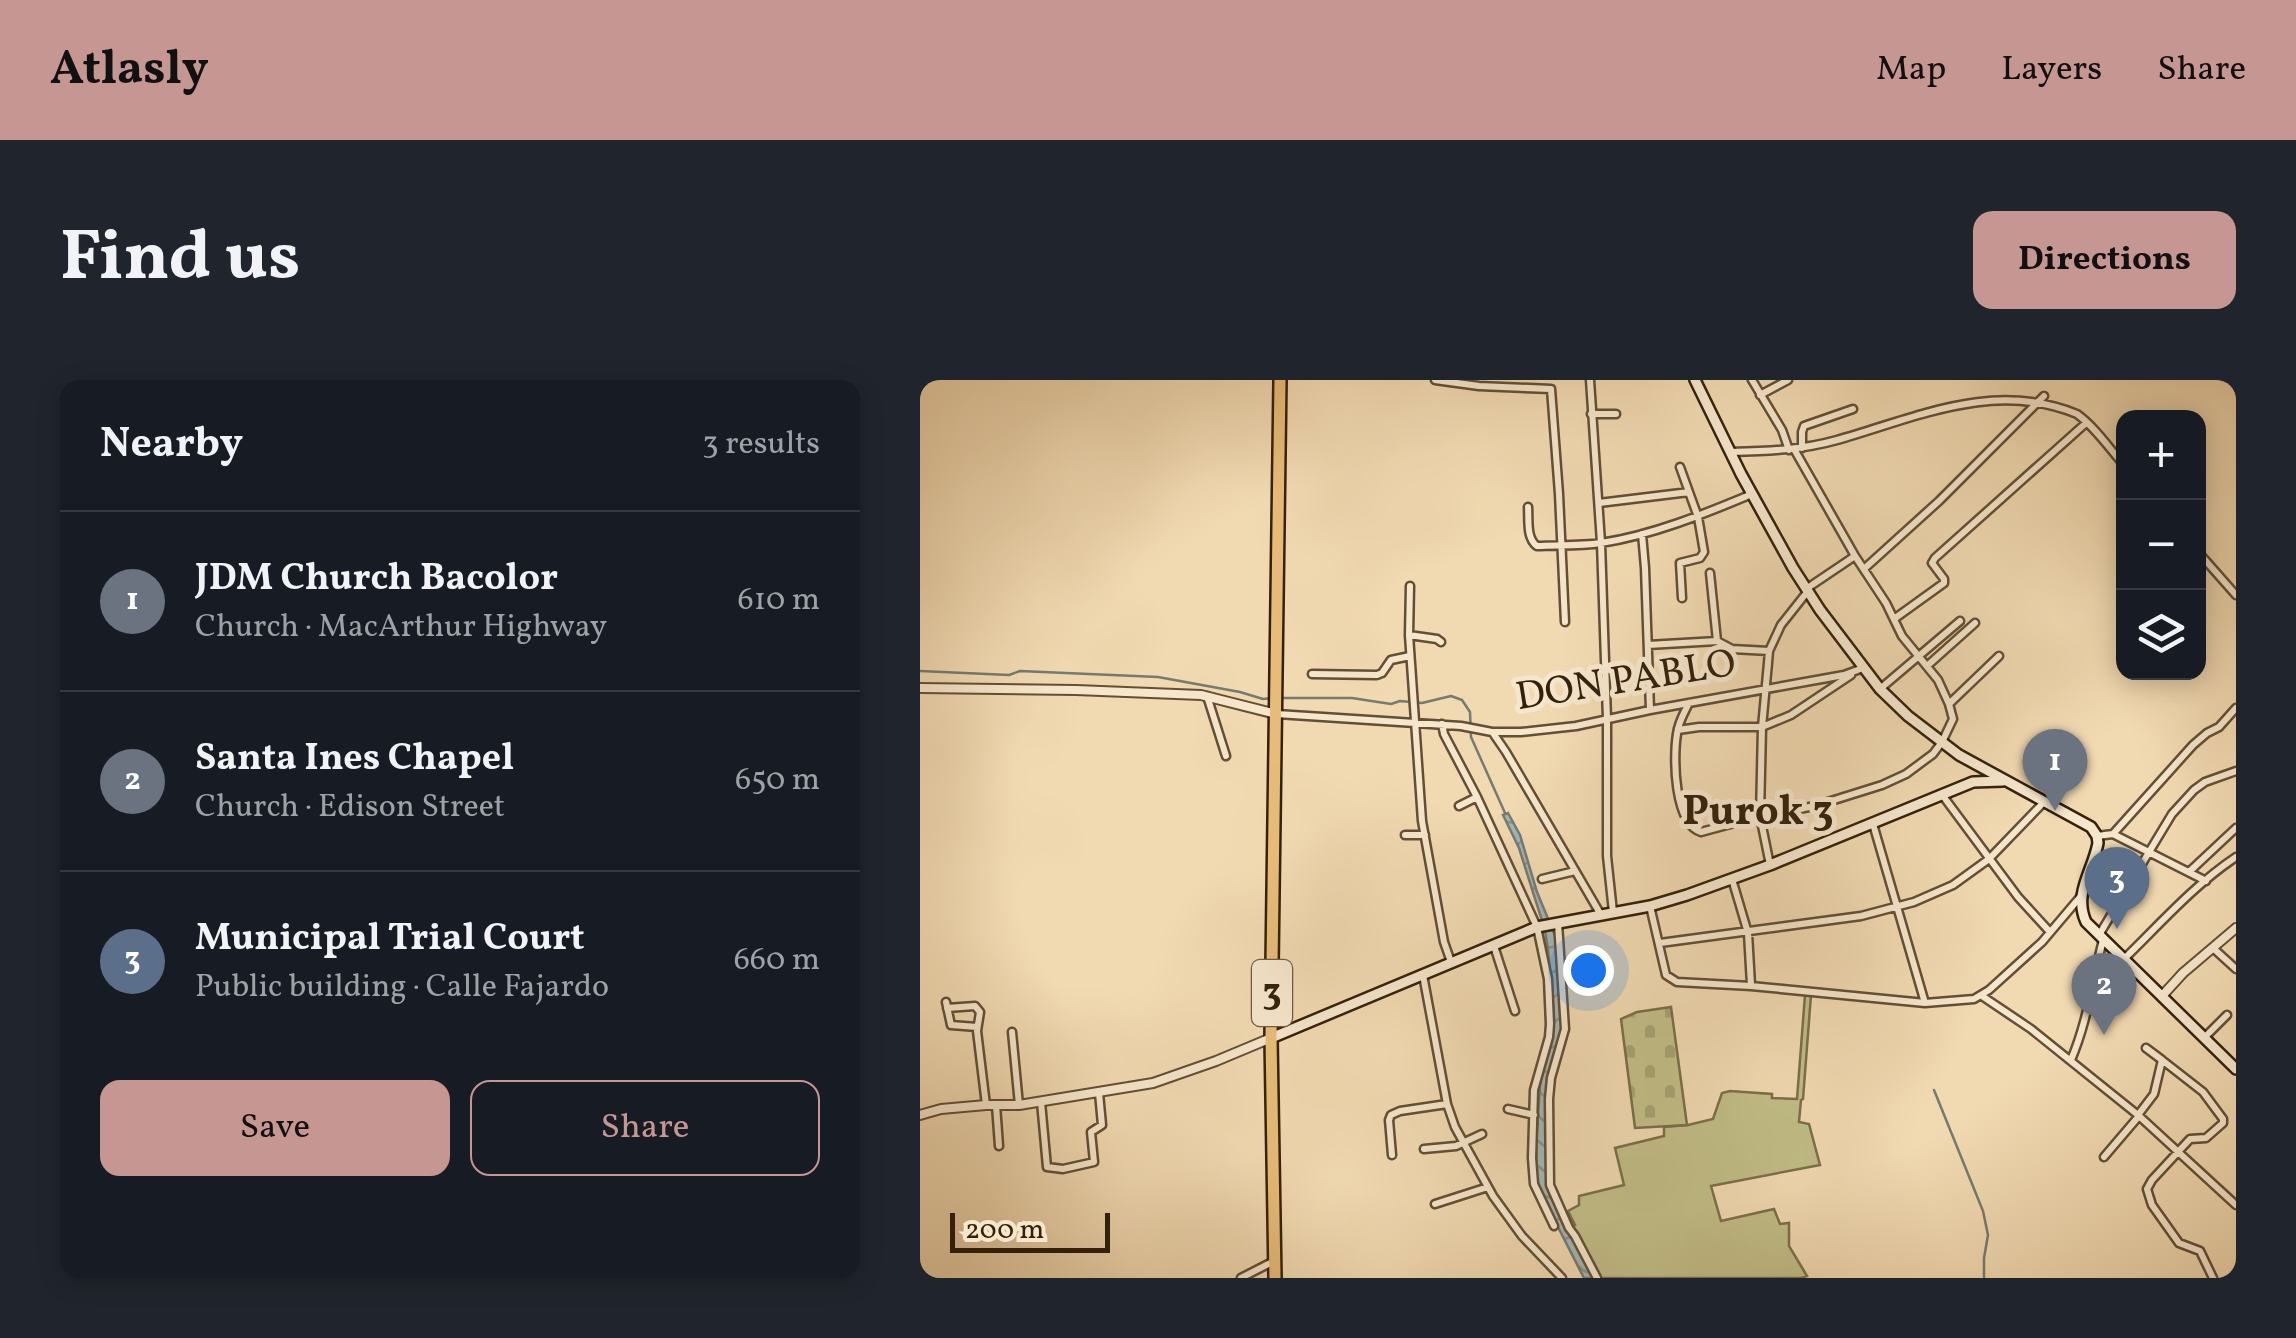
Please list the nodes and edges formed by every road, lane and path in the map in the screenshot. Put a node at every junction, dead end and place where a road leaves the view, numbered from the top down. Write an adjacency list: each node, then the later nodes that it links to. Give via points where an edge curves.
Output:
1 (1280, 380): 58 (highway, 3)
2 (1435, 380): 7 (street)
3 (1590, 380): 14 (street)
4 (1695, 380): 18 (main road)
5 (1752, 380): 9 (street)
6 (1788, 380): 9 (street)
7 (1453, 381): 8 (street)
8 (1498, 383): 28 (street, via 1551,389)
9 (1760, 394): 17 (street)
10 (2034, 394): 11 (street)
11 (2044, 396): 16 (street); 31 (street)
12 (1950, 397): 17 (street, via 1838,440)
13 (1854, 409): 17 (street, via 1804,426)
14 (1591, 414): 15 (street); 23 (street)
15 (1616, 414)
16 (2086, 422): 19 (street); 37 (street, via 1935,558 1944,583)
17 (1795, 449): 18 (street); 29 (street)
18 (1731, 452): 22 (main road)
19 (2116, 456)
20 (1680, 467): 21 (street)
21 (1689, 492): 23 (street); 25 (street)
22 (1752, 494): 25 (street); 34 (main road)
23 (1600, 503): 27 (street)
24 (1528, 507): 28 (street, via 1534,544)
25 (1698, 517): 26 (street); 36 (street, via 1703,555 1680,563)
26 (1642, 534): 27 (street); 44 (street)
27 (1601, 543): 28 (street); 61 (street)
28 (1562, 545): 39 (street)
29 (1855, 556): 31 (street); 34 (street)
30 (2206, 561): 35 (street)
31 (1864, 568): 37 (street)
32 (1710, 573): 42 (street)
33 (1410, 586): 41 (street)
34 (1807, 590): 45 (street); 50 (main road)
35 (2236, 595)
36 (1682, 598)
37 (1894, 619): 48 (street)
38 (1960, 621): 48 (street)
39 (1565, 622)
40 (1975, 623): 49 (street)
41 (1409, 636): 43 (street); 46 (street)
42 (1717, 641): 44 (street); 45 (street)
43 (1441, 642)
44 (1648, 645): 60 (street)
45 (1769, 652): 54 (street)
46 (1410, 656): 51 (street, via 1391,660 1377,675); 62 (street)
47 (1999, 656): 57 (street)
48 (1918, 657): 49 (street); 53 (street)
49 (1928, 666): 57 (street)
50 (1858, 670): 53 (main road); 54 (street, DON PABLO); 64 (street)
51 (1312, 674)
52 (920, 688): 55 (street)
53 (1880, 688): 67 (main road)
54 (1766, 690): 56 (street, DON PABLO); 64 (street)
55 (1207, 696): 58 (street); 68 (street)
56 (1689, 703): 60 (street, DON PABLO); 65 (street)
57 (1949, 704): 67 (street, via 1953,719)
58 (1276, 706): 62 (street, DON PABLO); 120 (highway, 3)
59 (2236, 708): 80 (street)
60 (1650, 710): 61 (street, DON PABLO)
61 (1607, 719): 66 (street, DON PABLO); 96 (street)
62 (1416, 723): 63 (street, DON PABLO); 82 (street)
63 (1442, 724): 66 (street, DON PABLO); 74 (street)
64 (1762, 727): 65 (street); 77 (street)
65 (1677, 730): 77 (street, via 1677,792 1694,831)
66 (1492, 732): 88 (street)
67 (1942, 742): 69 (main road); 77 (street, via 1920,764 1882,785)
68 (1226, 756)
69 (1971, 762): 71 (main road); 72 (main road)
70 (2236, 771): 84 (street, via 2194,790)
71 (2006, 781): 72 (main road); 75 (main road)
72 (1972, 782): 73 (main road)
73 (1942, 796): 78 (main road); 86 (street)
74 (1477, 797): 76 (street); 100 (street)
75 (2044, 801): 83 (main road); 86 (street)
76 (1460, 806)
77 (1760, 816): 87 (street)
78 (1873, 824): 87 (main road); 95 (street)
79 (2236, 828): 89 (street)
80 (2112, 834): 83 (street); 84 (street)
81 (1404, 835): 82 (street)
82 (1425, 836): 109 (street)
83 (2097, 836): 93 (main road)
84 (2150, 852): 89 (street); 104 (street)
85 (2236, 858): 92 (street)
86 (1989, 859): 95 (street, via 1953,885); 102 (street)
87 (1770, 865): 91 (main road)
88 (1575, 872): 90 (street); 96 (street)
89 (2189, 872): 92 (street)
90 (1542, 879)
91 (1732, 879): 94 (main road); 103 (street)
92 (2206, 881): 108 (street)
93 (2081, 896): 97 (street); 98 (main road)
94 (1650, 906): 96 (main road); 106 (street)
95 (1897, 907): 103 (street); 115 (street)
96 (1607, 914): 99 (main road)
97 (2063, 916): 98 (street); 102 (street)
98 (2083, 917): 104 (main road)
99 (1555, 922): 100 (main road); 150 (street, via 1566,1029 1551,1078 1550,1184)
100 (1539, 926): 105 (main road); 133 (street, via 1550,1024)
101 (2236, 928): 107 (street)
102 (2050, 932): 113 (street)
103 (1748, 933): 106 (street); 112 (street)
104 (2101, 938): 108 (main road); 123 (street, via 2085,1026)
105 (1493, 944): 109 (main road); 116 (street)
106 (1660, 944): 112 (street, via 1671,980)
107 (2213, 948): 110 (street); 114 (street)
108 (2124, 960): 114 (main road)
109 (1452, 962): 111 (main road)
110 (2236, 970)
111 (1424, 976): 120 (main road); 128 (street)
112 (1751, 986): 115 (street)
113 (1982, 996): 115 (street); 123 (street)
114 (2162, 996): 121 (main road)
115 (1926, 1003)
116 (1515, 1010)
117 (2227, 1014): 121 (street)
118 (977, 1026): 118 (street, via 977,1007 946,1005 950,1025); 129 (street)
119 (1012, 1032): 130 (street)
120 (1271, 1038): 126 (street, via 1153,1084); 146 (highway, 3)
121 (2205, 1038): 125 (main road)
122 (2146, 1048): 124 (street)
123 (2071, 1060): 134 (street)
124 (2162, 1060): 134 (street, via 2154,1094); 139 (street, via 2203,1092 2223,1123)
125 (2235, 1065)
126 (1099, 1093): 127 (street); 127 (street, via 1102,1125 1091,1132 1094,1162 1064,1170 1047,1168)
127 (1041, 1102): 130 (street)
128 (1447, 1104): 136 (street); 140 (street, via 1392,1116)
129 (991, 1105): 130 (street); 132 (street); 137 (street)
130 (1019, 1106)
131 (1508, 1109): 133 (street)
132 (920, 1115)
133 (1534, 1115): 145 (street, via 1534,1184)
134 (2139, 1116): 139 (street); 141 (street)
135 (1482, 1134): 136 (street)
136 (1464, 1143): 138 (street); 142 (street)
137 (998, 1146)
138 (1424, 1149)
139 (2180, 1152): 144 (street); 151 (street, via 2147,1193 2180,1243 2200,1251)
140 (1392, 1155)
141 (2104, 1157)
142 (1488, 1187): 143 (street); 149 (street)
143 (1435, 1204)
144 (2236, 1205)
145 (1554, 1226)
146 (1275, 1260): 147 (street); 148 (highway, 3)
147 (1241, 1278)
148 (1275, 1278)
149 (1562, 1278)
150 (1597, 1278)
151 (2213, 1278)

